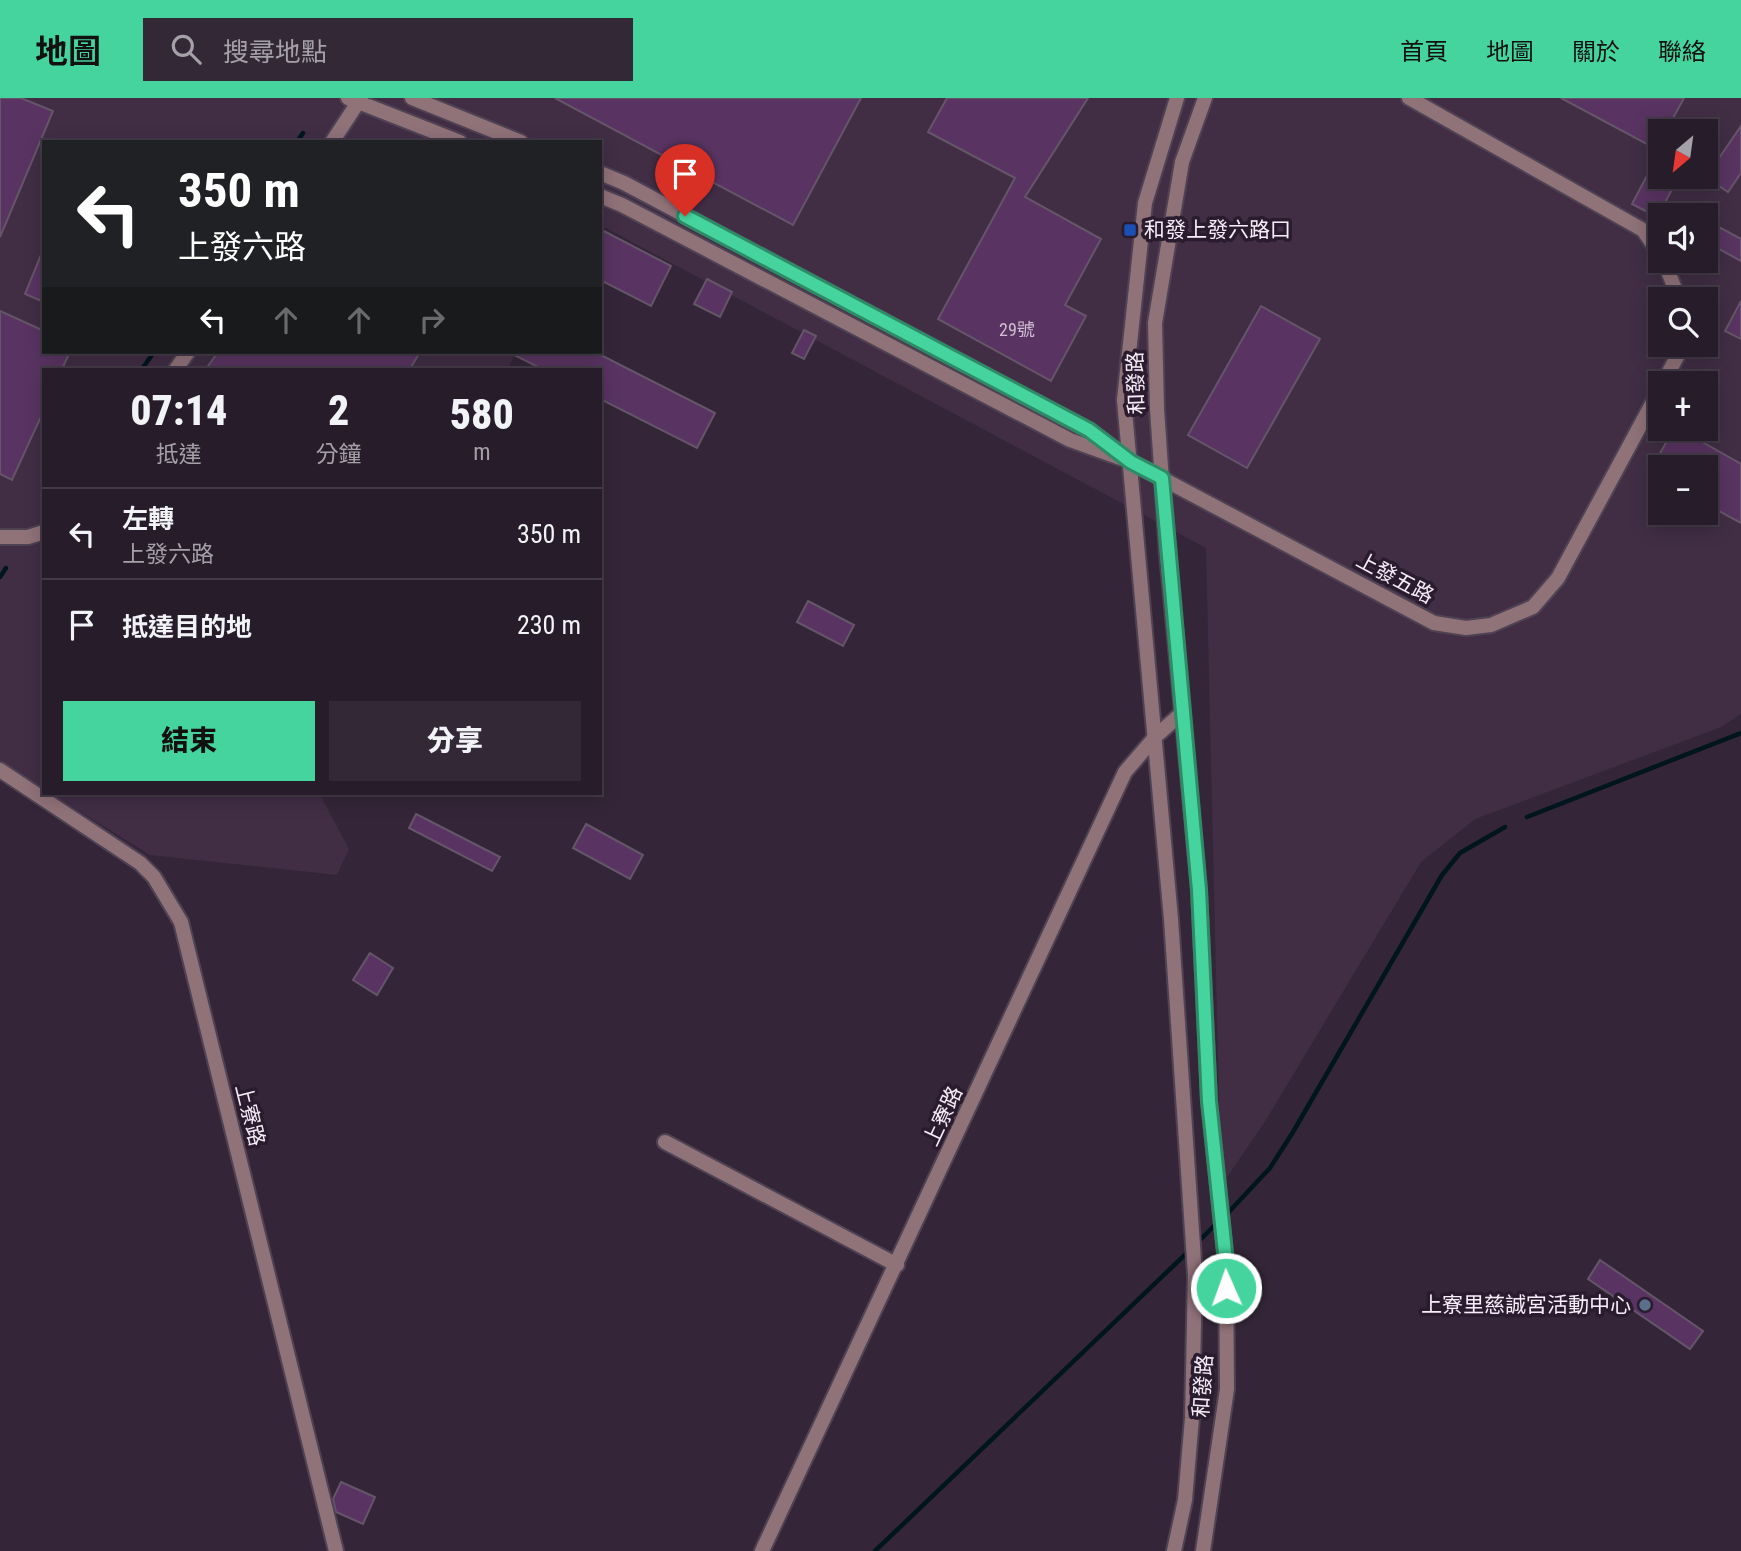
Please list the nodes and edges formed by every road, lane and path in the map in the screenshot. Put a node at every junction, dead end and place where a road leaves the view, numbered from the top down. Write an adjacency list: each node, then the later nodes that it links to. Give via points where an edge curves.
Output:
1 (412, 98): 8 (street)
2 (1177, 98): 13 (street, 和發路, via 1145,203 1124,400)
3 (1205, 98): 14 (street, 和發路, via 1182,162 1155,323)
4 (1409, 98): 11 (street, via 1643,230)
5 (356, 99): 6 (street); 7 (street)
6 (333, 140)
7 (455, 140)
8 (516, 140)
9 (602, 174): 13 (street, via 1089,430)
10 (602, 197): 13 (street, via 1070,440)
11 (1648, 237)
12 (1648, 411): 14 (street, 上發五路, via 1558,578 1533,607 1491,625 1466,628 1434,623)
13 (1131, 462): 14 (street, 上發五路); 18 (street, 和發路)
14 (1162, 478): 17 (street, 和發路)
15 (42, 533): 16 (street)
16 (0, 537)
17 (1182, 713): 18 (street, 上寮路); 25 (street, 和發路, via 1199,890 1209,1101 1226,1262 1227,1389)
18 (1156, 736): 21 (street, 上寮路, via 1125,772); 24 (street, 和發路, via 1195,1275 1192,1418 1185,1500)
19 (0, 770): 22 (street, 上寮路, via 140,863 155,877 180,922)
20 (665, 1142): 21 (street)
21 (897, 1265): 23 (street, 上寮路)
22 (336, 1551)
23 (762, 1551)
24 (1174, 1551)
25 (1203, 1551)

